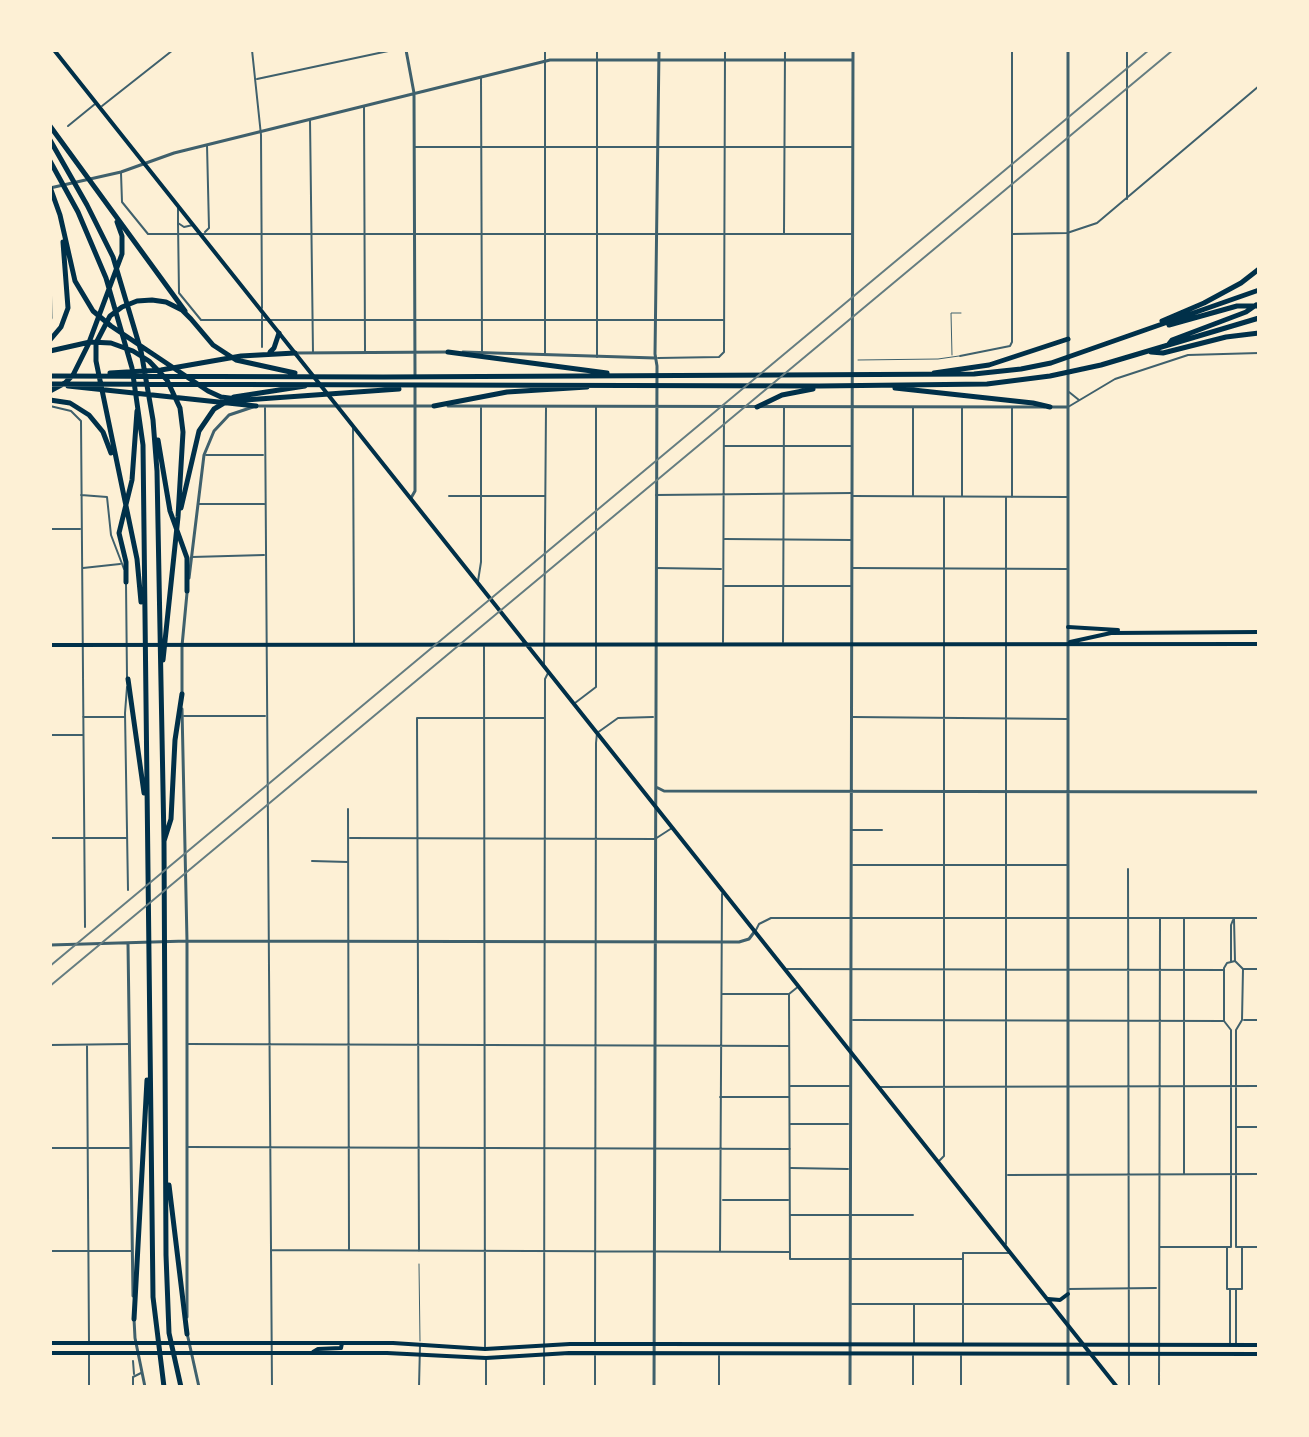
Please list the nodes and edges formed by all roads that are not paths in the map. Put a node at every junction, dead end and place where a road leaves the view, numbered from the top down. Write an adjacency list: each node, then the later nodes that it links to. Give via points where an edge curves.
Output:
1 (54, 50): 25 (main road)
2 (173, 50): 27 (street)
3 (252, 50): 22 (street)
4 (393, 50): 22 (street)
5 (406, 50): 24 (street)
6 (545, 50): 20 (street)
7 (597, 50): 15 (street)
8 (659, 50): 16 (street)
9 (725, 50): 17 (street)
10 (785, 50): 18 (street)
11 (853, 50): 19 (street)
12 (1012, 50): 66 (street)
13 (1068, 50): 60 (street)
14 (1127, 50): 46 (street)
15 (597, 60): 16 (street); 20 (street); 37 (street)
16 (659, 60): 17 (street); 38 (street)
17 (724, 60): 18 (street); 39 (street)
18 (785, 60): 19 (street); 40 (street)
19 (853, 60): 41 (street)
20 (546, 61): 21 (street); 36 (street)
21 (481, 77): 24 (street); 35 (street)
22 (255, 79): 31 (street)
23 (1259, 86): 46 (street)
24 (414, 93): 26 (street); 34 (street)
25 (96, 103): 27 (main road); 30 (street)
26 (364, 105): 28 (street); 61 (street)
27 (100, 108): 43 (main road)
28 (310, 119): 31 (street); 55 (street)
29 (50, 126): 48 (highway)
30 (68, 126)
31 (261, 131): 33 (street); 54 (street)
32 (50, 140): 145 (highway, via 113,257 135,325)
33 (207, 144): 43 (street); 53 (street, via 209,228)
34 (414, 147): 35 (street); 56 (street)
35 (481, 147): 36 (street); 62 (street)
36 (546, 147): 37 (street); 63 (street)
37 (597, 147): 38 (street); 57 (street)
38 (658, 147): 39 (street); 58 (street)
39 (724, 147): 40 (street); 59 (street)
40 (784, 147): 41 (street); 64 (street)
41 (853, 147): 65 (street)
42 (50, 161): 124 (highway, via 106,278)
43 (143, 163): 44 (street); 47 (main road)
44 (121, 172): 45 (street); 52 (street, via 122,202 148,234)
45 (50, 188): 51 (highway)
46 (1127, 200): 60 (street, via 1091,227)
47 (178, 206): 49 (street); 50 (main road)
48 (111, 210): 75 (highway); 120 (highway, via 122,236 122,254 78,368)
49 (178, 223): 50 (street); 52 (street)
50 (193, 225): 53 (main road)
51 (63, 229): 90 (highway, via 68,308); 125 (highway, via 75,281 93,311 208,391)
52 (177, 233): 53 (street); 76 (street, via 180,294 198,318)
53 (200, 233): 54 (street); 71 (main road)
54 (262, 233): 55 (street); 71 (street)
55 (311, 233): 61 (street); 77 (street)
56 (415, 233): 61 (street); 62 (street); 79 (street)
57 (597, 233): 58 (street); 63 (street); 82 (street)
58 (658, 233): 59 (street); 83 (street)
59 (724, 233): 64 (street); 84 (street)
60 (1067, 233): 66 (street); 89 (street)
61 (365, 234): 78 (street)
62 (482, 234): 63 (street); 80 (street)
63 (546, 234): 81 (street)
64 (784, 234): 65 (street)
65 (853, 234): 107 (street)
66 (1012, 234): 103 (street, via 1013,340 1010,346)
67 (1259, 269): 85 (highway)
68 (50, 272): 74 (street)
69 (1259, 290): 85 (highway)
70 (1259, 305): 86 (highway); 91 (highway)
71 (262, 312): 76 (main road)
72 (961, 313): 104 (lane, via 951,313)
73 (1259, 318): 91 (highway)
74 (51, 319)
75 (191, 319): 112 (highway, via 213,345 236,360); 152 (highway, via 166,302 152,300 132,302 102,327 96,361)
76 (266, 320): 77 (street); 87 (main road); 92 (street)
77 (312, 320): 78 (street); 98 (street)
78 (365, 320): 79 (street); 99 (street)
79 (415, 320): 80 (street); 100 (street)
80 (482, 320): 81 (street); 94 (street)
81 (545, 320): 82 (street); 102 (street)
82 (597, 320): 83 (street); 105 (street)
83 (655, 320): 84 (street); 106 (street)
84 (724, 320): 106 (street, via 722,355)
85 (1152, 328): 86 (highway)
86 (1141, 332): 109 (highway, via 1032,367)
87 (279, 333): 92 (highway, via 274,348); 97 (main road)
88 (1259, 333): 96 (highway)
89 (1068, 339): 109 (highway, via 980,367); 121 (street)
90 (50, 340)
91 (1167, 346): 96 (highway)
92 (264, 350): 97 (highway); 111 (highway, via 161,370)
93 (50, 351): 170 (highway, via 111,343 144,357 167,380 180,408 183,432)
94 (482, 351): 95 (street); 102 (street)
95 (448, 352): 100 (street); 113 (highway)
96 (1146, 352): 117 (highway, via 1050,376 987,384)
97 (295, 353): 98 (street); 126 (main road)
98 (313, 353): 99 (street)
99 (365, 353): 100 (street)
100 (415, 353): 127 (street)
101 (1259, 353): 123 (street, via 1194,354 1127,373)
102 (545, 355): 105 (street)
103 (960, 356): 104 (lane)
104 (952, 357): 108 (lane)
105 (597, 358): 106 (street)
106 (655, 358): 136 (street)
107 (852, 360): 108 (street); 135 (street)
108 (858, 360)
109 (917, 375): 113 (highway)
110 (50, 376): 111 (highway)
111 (90, 376): 112 (highway)
112 (303, 376): 113 (highway)
113 (628, 376)
114 (63, 384): 115 (highway); 120 (highway); 125 (highway)
115 (310, 385): 119 (highway); 170 (highway, via 234,397 211,412 199,431)
116 (595, 385): 118 (highway); 119 (highway); 131 (highway, via 507,392)
117 (887, 385): 118 (highway); 143 (highway)
118 (819, 386): 138 (highway)
119 (412, 387): 125 (highway)
120 (51, 388)
121 (1068, 391): 123 (street); 144 (street)
122 (50, 400): 152 (highway, via 70,403 94,420)
123 (1080, 400): 144 (street)
124 (137, 402): 186 (highway, via 133,474 119,525); 196 (highway, via 144,472)
125 (238, 403): 129 (highway)
126 (336, 404): 127 (street); 130 (street); 146 (main road)
127 (415, 404): 131 (street); 167 (street)
128 (50, 406): 155 (street, via 80,418)
129 (256, 406): 130 (street); 150 (street, via 220,422)
130 (265, 406): 151 (street)
131 (434, 406): 132 (street)
132 (481, 406): 133 (street); 158 (street)
133 (546, 406): 134 (street); 159 (street)
134 (596, 406): 136 (street); 198 (street)
135 (852, 406): 139 (street); 140 (street); 149 (street)
136 (656, 407): 137 (street); 156 (street)
137 (724, 407): 138 (street); 147 (street)
138 (757, 407): 139 (street)
139 (784, 407): 148 (street)
140 (913, 407): 141 (street); 161 (street)
141 (962, 407): 142 (street); 163 (street)
142 (1012, 407): 143 (street); 165 (street)
143 (1050, 407): 144 (street)
144 (1068, 407): 166 (street)
145 (153, 420): 170 (highway); 220 (highway)
146 (353, 425): 167 (main road); 215 (street)
147 (723, 446): 148 (street); 160 (street)
148 (784, 446): 149 (street); 153 (street)
149 (852, 446): 154 (street)
150 (204, 455): 151 (street); 169 (street)
151 (264, 455): 168 (street)
152 (116, 465): 196 (highway, via 141,581)
153 (783, 493): 154 (street); 160 (street); 174 (street)
154 (852, 494): 161 (street); 175 (street)
155 (81, 495): 172 (street); 178 (street, via 105,495)
156 (655, 495): 160 (street); 180 (street)
157 (449, 496): 158 (street)
158 (482, 496): 159 (street); 187 (street)
159 (546, 496): 197 (street)
160 (723, 496): 173 (street)
161 (913, 497): 162 (street)
162 (944, 497): 163 (street); 183 (street)
163 (962, 497): 164 (street)
164 (1006, 497): 165 (street); 184 (street)
165 (1012, 497): 166 (street)
166 (1068, 497): 185 (street)
167 (411, 498): 187 (main road)
168 (265, 503): 169 (street); 176 (street)
169 (198, 504): 177 (street)
170 (175, 517): 191 (highway, via 187,558); 220 (highway)
171 (50, 529): 172 (street)
172 (81, 529): 179 (street)
173 (723, 539): 174 (street); 182 (street)
174 (783, 540): 175 (street); 189 (street)
175 (852, 540): 181 (street)
176 (265, 555): 177 (street); 214 (street)
177 (192, 557): 191 (street)
178 (122, 564): 179 (street); 186 (street)
179 (82, 568): 210 (street)
180 (655, 568): 182 (street); 199 (street)
181 (852, 568): 183 (street); 190 (street)
182 (723, 569): 188 (street)
183 (943, 569): 184 (street); 203 (street)
184 (1006, 569): 185 (street); 204 (street)
185 (1068, 569): 192 (street)
186 (126, 582): 212 (street)
187 (477, 582): 211 (main road)
188 (723, 586): 189 (street); 200 (street)
189 (783, 586): 190 (street); 201 (street)
190 (852, 586): 202 (street)
191 (187, 591): 213 (street)
192 (1068, 627): 193 (main road); 205 (street)
193 (1143, 632): 194 (main road); 205 (main road, via 1099,634); 206 (main road)
194 (1232, 632): 195 (main road); 207 (main road)
195 (1259, 632)
196 (144, 639): 245 (highway)
197 (544, 643): 198 (main road); 211 (main road); 217 (street)
198 (595, 643): 199 (main road); 222 (street, via 596,687)
199 (655, 643): 200 (main road); 227 (street)
200 (723, 643): 201 (main road)
201 (783, 643): 202 (main road)
202 (852, 643): 203 (main road); 228 (street)
203 (943, 643): 204 (main road); 229 (street)
204 (1006, 643): 205 (main road); 230 (street)
205 (1068, 643): 206 (main road); 233 (street)
206 (1146, 643): 207 (main road)
207 (1229, 644): 208 (main road)
208 (1259, 644)
209 (50, 645): 210 (main road)
210 (82, 645): 212 (main road); 225 (street)
211 (527, 645): 216 (main road); 217 (main road)
212 (128, 646): 213 (main road); 219 (street)
213 (182, 646): 214 (main road); 221 (street)
214 (267, 646): 215 (main road); 224 (street)
215 (354, 646): 216 (main road)
216 (484, 646): 231 (street)
217 (544, 667): 218 (main road)
218 (549, 672): 222 (main road); 232 (street)
219 (128, 679): 226 (street); 245 (highway)
220 (161, 681): 258 (highway)
221 (182, 694): 223 (street); 258 (highway, via 171,819)
222 (574, 704): 234 (main road)
223 (182, 716): 224 (street); 279 (street)
224 (266, 716): 281 (street)
225 (83, 717): 226 (street); 236 (street)
226 (125, 717): 251 (street)
227 (655, 717): 234 (street, via 618,718); 237 (street)
228 (851, 717): 229 (street); 238 (street)
229 (943, 717): 230 (street); 239 (street)
230 (1006, 717): 233 (street); 240 (street)
231 (484, 718): 232 (street); 253 (street); 256 (street, via 417,718)
232 (545, 718): 254 (street)
233 (1068, 719): 241 (street)
234 (597, 733): 243 (main road); 255 (street)
235 (50, 735): 236 (street)
236 (83, 735): 250 (street)
237 (655, 786): 238 (street, via 664,791); 243 (street)
238 (851, 791): 239 (street); 247 (street)
239 (944, 791): 240 (street); 262 (street)
240 (1006, 791): 241 (street); 263 (street)
241 (1068, 791): 242 (street); 264 (street)
242 (1259, 792)
243 (655, 804): 246 (main road); 257 (street)
244 (348, 809): 252 (street)
245 (147, 810): 317 (highway)
246 (673, 828): 257 (street); 267 (main road)
247 (851, 830): 248 (street); 261 (street)
248 (882, 830)
249 (50, 838): 250 (street)
250 (85, 838): 251 (street); 277 (street)
251 (127, 838): 266 (street)
252 (349, 838): 256 (street); 260 (street)
253 (484, 838): 254 (street); 256 (street); 283 (street)
254 (545, 838): 255 (street); 284 (street)
255 (595, 838): 257 (street); 285 (street)
256 (417, 839): 282 (street)
257 (655, 839): 286 (street)
258 (164, 842): 364 (highway)
259 (312, 861): 260 (street)
260 (349, 862): 280 (street)
261 (851, 865): 262 (street); 268 (street)
262 (944, 865): 263 (street); 269 (street)
263 (1006, 865): 264 (street); 270 (street)
264 (1068, 865): 271 (street)
265 (1128, 869): 272 (street)
266 (128, 890)
267 (723, 890): 278 (main road); 287 (street)
268 (851, 918): 269 (street); 278 (street, via 771,918); 294 (street)
269 (944, 918): 270 (street); 295 (street)
270 (1006, 918): 271 (street); 296 (street)
271 (1068, 918): 272 (street); 297 (street)
272 (1128, 918): 273 (street); 298 (street)
273 (1160, 918): 274 (street); 299 (street)
274 (1184, 918): 276 (street); 300 (street)
275 (1259, 918): 276 (street)
276 (1234, 919): 290 (street)
277 (85, 927)
278 (755, 931): 287 (street, via 744,942); 291 (main road)
279 (187, 941): 281 (street); 288 (street); 319 (street)
280 (348, 941): 281 (street); 282 (street); 323 (street)
281 (268, 942): 320 (street)
282 (417, 942): 283 (street); 324 (street)
283 (484, 942): 284 (street); 325 (street)
284 (544, 942): 285 (street); 326 (street)
285 (595, 942): 286 (street); 327 (street)
286 (655, 942): 287 (street); 328 (street)
287 (721, 942): 303 (street)
288 (128, 944): 289 (street); 318 (street)
289 (50, 945)
290 (1233, 961): 292 (street); 301 (street)
291 (785, 969): 294 (street); 302 (main road)
292 (1243, 969): 293 (street); 307 (street)
293 (1259, 969)
294 (850, 970): 295 (street); 305 (street)
295 (944, 970): 296 (street); 306 (street)
296 (1006, 970): 297 (street); 309 (street)
297 (1068, 970): 298 (street); 310 (street)
298 (1128, 970): 299 (street); 311 (street)
299 (1160, 970): 300 (street); 312 (street)
300 (1184, 970): 301 (street); 313 (street)
301 (1224, 970): 314 (street)
302 (799, 986): 304 (street); 331 (main road)
303 (720, 994): 304 (street); 329 (street)
304 (789, 994): 330 (street)
305 (850, 1020): 306 (street); 331 (street)
306 (944, 1020): 309 (street); 340 (street)
307 (1242, 1020): 308 (street); 316 (street)
308 (1259, 1020)
309 (1006, 1021): 310 (street); 341 (street)
310 (1068, 1021): 311 (street); 342 (street)
311 (1128, 1021): 312 (street); 334 (street)
312 (1159, 1021): 313 (street); 335 (street)
313 (1184, 1021): 314 (street); 336 (street)
314 (1224, 1021): 315 (street)
315 (1231, 1030): 316 (street); 343 (street)
316 (1236, 1030): 337 (street)
317 (150, 1035): 412 (highway); 491 (highway, via 153,1297)
318 (129, 1044): 322 (street); 354 (street)
319 (187, 1044): 320 (street); 352 (street)
320 (270, 1044): 323 (street); 355 (street)
321 (50, 1045): 322 (street)
322 (87, 1045): 351 (street)
323 (349, 1045): 324 (street); 356 (street)
324 (418, 1045): 325 (street); 357 (street)
325 (484, 1045): 326 (street); 358 (street)
326 (544, 1045): 327 (street); 359 (street)
327 (595, 1045): 328 (street); 360 (street)
328 (654, 1045): 329 (street); 361 (street)
329 (720, 1045): 330 (street); 344 (street)
330 (789, 1046): 332 (street)
331 (850, 1051): 333 (street); 339 (main road)
332 (789, 1086): 333 (street); 345 (street)
333 (850, 1086): 347 (street)
334 (1128, 1086): 335 (street); 342 (street); 375 (street)
335 (1158, 1086): 336 (street); 368 (street)
336 (1184, 1086): 343 (street); 369 (street)
337 (1236, 1086): 338 (street); 343 (street); 349 (street)
338 (1259, 1086)
339 (879, 1087): 340 (street); 365 (main road)
340 (944, 1087): 341 (street); 365 (street, via 944,1156)
341 (1007, 1087): 342 (street); 373 (street)
342 (1069, 1087): 374 (street)
343 (1231, 1087): 348 (street)
344 (720, 1097): 345 (street); 362 (street)
345 (789, 1097): 346 (street)
346 (789, 1124): 347 (street); 363 (street)
347 (849, 1124): 367 (street)
348 (1231, 1127): 349 (street); 370 (street)
349 (1236, 1127): 350 (street); 371 (street)
350 (1259, 1127)
351 (88, 1147): 353 (street); 354 (street); 388 (street)
352 (187, 1147): 355 (street); 414 (street)
353 (50, 1148)
354 (130, 1148): 389 (street)
355 (270, 1148): 356 (street); 386 (street)
356 (349, 1148): 357 (street); 390 (street)
357 (418, 1148): 358 (street); 391 (street)
358 (485, 1148): 359 (street); 392 (street)
359 (544, 1148): 360 (street); 393 (street)
360 (595, 1148): 361 (street); 395 (street)
361 (654, 1148): 362 (street); 396 (street)
362 (720, 1149): 363 (street); 376 (street)
363 (790, 1149): 366 (street)
364 (166, 1155): 414 (highway); 492 (highway, via 168,1325)
365 (938, 1162): 394 (main road)
366 (790, 1168): 367 (street); 377 (street)
367 (849, 1169): 379 (street)
368 (1158, 1174): 369 (street); 375 (street); 381 (street)
369 (1184, 1174): 370 (street)
370 (1231, 1174): 371 (street); 383 (street)
371 (1236, 1174): 372 (street); 383 (street)
372 (1259, 1174)
373 (1007, 1175): 374 (street); 394 (street)
374 (1069, 1175): 375 (street); 406 (street)
375 (1128, 1175): 403 (street)
376 (720, 1200): 377 (street); 397 (street)
377 (789, 1200): 378 (street)
378 (790, 1215): 379 (street); 398 (street)
379 (849, 1215): 380 (street); 399 (street)
380 (913, 1215)
381 (1158, 1247): 382 (street); 402 (street)
382 (1227, 1247): 383 (street); 404 (street)
383 (1234, 1247): 384 (street)
384 (1242, 1247): 385 (street); 405 (street, via 1242,1289)
385 (1259, 1247)
386 (270, 1250): 390 (street); 421 (street)
387 (50, 1251): 388 (street)
388 (88, 1251): 389 (street); 417 (street)
389 (131, 1251): 412 (street)
390 (349, 1251): 391 (street)
391 (419, 1251): 392 (street)
392 (485, 1251): 393 (street); 449 (street)
393 (544, 1251): 395 (street); 447 (street)
394 (1008, 1251): 400 (street, via 963,1253); 407 (main road)
395 (595, 1252): 396 (street); 426 (street)
396 (654, 1252): 397 (street); 428 (street)
397 (720, 1252): 398 (street)
398 (790, 1252): 399 (street, via 790,1259)
399 (849, 1259): 400 (street); 408 (street)
400 (963, 1259): 410 (street)
401 (419, 1264): 438 (lane)
402 (1158, 1288): 403 (street); 443 (street)
403 (1129, 1289): 406 (street); 442 (street)
404 (1228, 1289): 405 (street); 445 (street)
405 (1236, 1289): 445 (street)
406 (1068, 1291): 407 (main road, via 1060,1300); 413 (street)
407 (1046, 1298): 411 (main road)
408 (849, 1304): 409 (street); 431 (street)
409 (914, 1304): 410 (street); 433 (street)
410 (963, 1304): 411 (street); 436 (street)
411 (1051, 1304): 413 (main road)
412 (134, 1319): 425 (street)
413 (1068, 1326): 440 (street); 441 (main road)
414 (187, 1334): 418 (street)
415 (52, 1343): 416 (main road); 450 (main road, via 56,1348)
416 (69, 1343): 417 (main road); 451 (main road, via 65,1348)
417 (89, 1343): 424 (main road)
418 (187, 1343): 419 (main road); 425 (main road); 453 (street)
419 (202, 1343): 420 (main road); 454 (main road, via 198,1348)
420 (255, 1343): 421 (main road); 455 (main road)
421 (272, 1343): 422 (main road); 456 (street)
422 (290, 1343): 423 (main road); 457 (main road, via 286,1348)
423 (342, 1343): 438 (main road); 458 (main road, via 341,1348)
424 (121, 1344): 425 (main road); 467 (main road)
425 (139, 1344): 468 (street)
426 (595, 1344): 427 (main road); 447 (main road)
427 (638, 1344): 428 (main road); 471 (main road)
428 (654, 1344): 429 (main road); 472 (street)
429 (738, 1344): 430 (main road); 459 (main road)
430 (756, 1344): 431 (main road); 460 (main road, via 751,1349)
431 (850, 1344): 432 (main road); 474 (street)
432 (861, 1344): 433 (main road); 475 (main road)
433 (914, 1344): 434 (main road)
434 (930, 1344): 435 (main road); 462 (main road)
435 (944, 1344): 436 (main road); 463 (main road)
436 (963, 1344): 439 (main road)
437 (1021, 1344): 439 (main road); 440 (main road); 466 (main road, via 1016,1349)
438 (420, 1345): 448 (main road); 478 (street)
439 (1003, 1345): 465 (main road, via 1009,1348)
440 (1068, 1345): 441 (main road); 476 (street)
441 (1083, 1345): 442 (main road); 479 (main road)
442 (1129, 1345): 443 (main road); 480 (street)
443 (1159, 1345): 444 (main road); 481 (street)
444 (1200, 1345): 445 (main road); 482 (main road)
445 (1233, 1345): 446 (main road)
446 (1259, 1345)
447 (544, 1346): 449 (main road); 469 (street)
448 (460, 1348): 449 (main road); 483 (main road)
449 (485, 1349)
450 (51, 1353): 451 (main road)
451 (71, 1353): 452 (main road)
452 (89, 1353): 467 (main road); 488 (street)
453 (190, 1353): 454 (main road); 468 (main road); 493 (street)
454 (203, 1353): 455 (main road)
455 (255, 1353): 456 (main road)
456 (272, 1353): 457 (main road); 494 (street)
457 (291, 1353): 458 (main road)
458 (311, 1353): 478 (main road)
459 (738, 1353): 460 (main road); 473 (main road)
460 (756, 1353): 474 (main road)
461 (913, 1353): 462 (main road); 475 (main road); 502 (street)
462 (929, 1353): 463 (main road)
463 (947, 1353): 464 (main road)
464 (961, 1353): 465 (main road); 503 (street)
465 (1005, 1353): 466 (main road)
466 (1022, 1353): 476 (main road)
467 (121, 1354): 468 (main road)
468 (141, 1354): 486 (street)
469 (544, 1354): 470 (main road); 484 (main road); 497 (street)
470 (595, 1354): 471 (main road); 498 (street)
471 (639, 1354): 472 (main road)
472 (654, 1354): 473 (main road); 499 (street)
473 (719, 1354): 500 (street)
474 (850, 1354): 475 (main road); 501 (street)
475 (862, 1354)
476 (1068, 1354): 479 (main road); 504 (street)
477 (1259, 1354): 482 (main road)
478 (420, 1355): 483 (main road); 495 (street)
479 (1091, 1355): 480 (main road); 505 (main road)
480 (1129, 1355): 481 (main road); 506 (street)
481 (1159, 1355): 482 (main road); 507 (street)
482 (1200, 1355)
483 (461, 1357): 484 (main road)
484 (486, 1358): 496 (street)
485 (133, 1361): 487 (street)
486 (142, 1373): 487 (street); 490 (street)
487 (134, 1375): 489 (street)
488 (89, 1387)
489 (133, 1387)
490 (145, 1387)
491 (164, 1387)
492 (181, 1387)
493 (199, 1387)
494 (272, 1387)
495 (419, 1387)
496 (486, 1387)
497 (544, 1387)
498 (595, 1387)
499 (654, 1387)
500 (719, 1387)
501 (850, 1387)
502 (913, 1387)
503 (961, 1387)
504 (1068, 1387)
505 (1117, 1387)
506 (1129, 1387)
507 (1159, 1387)

